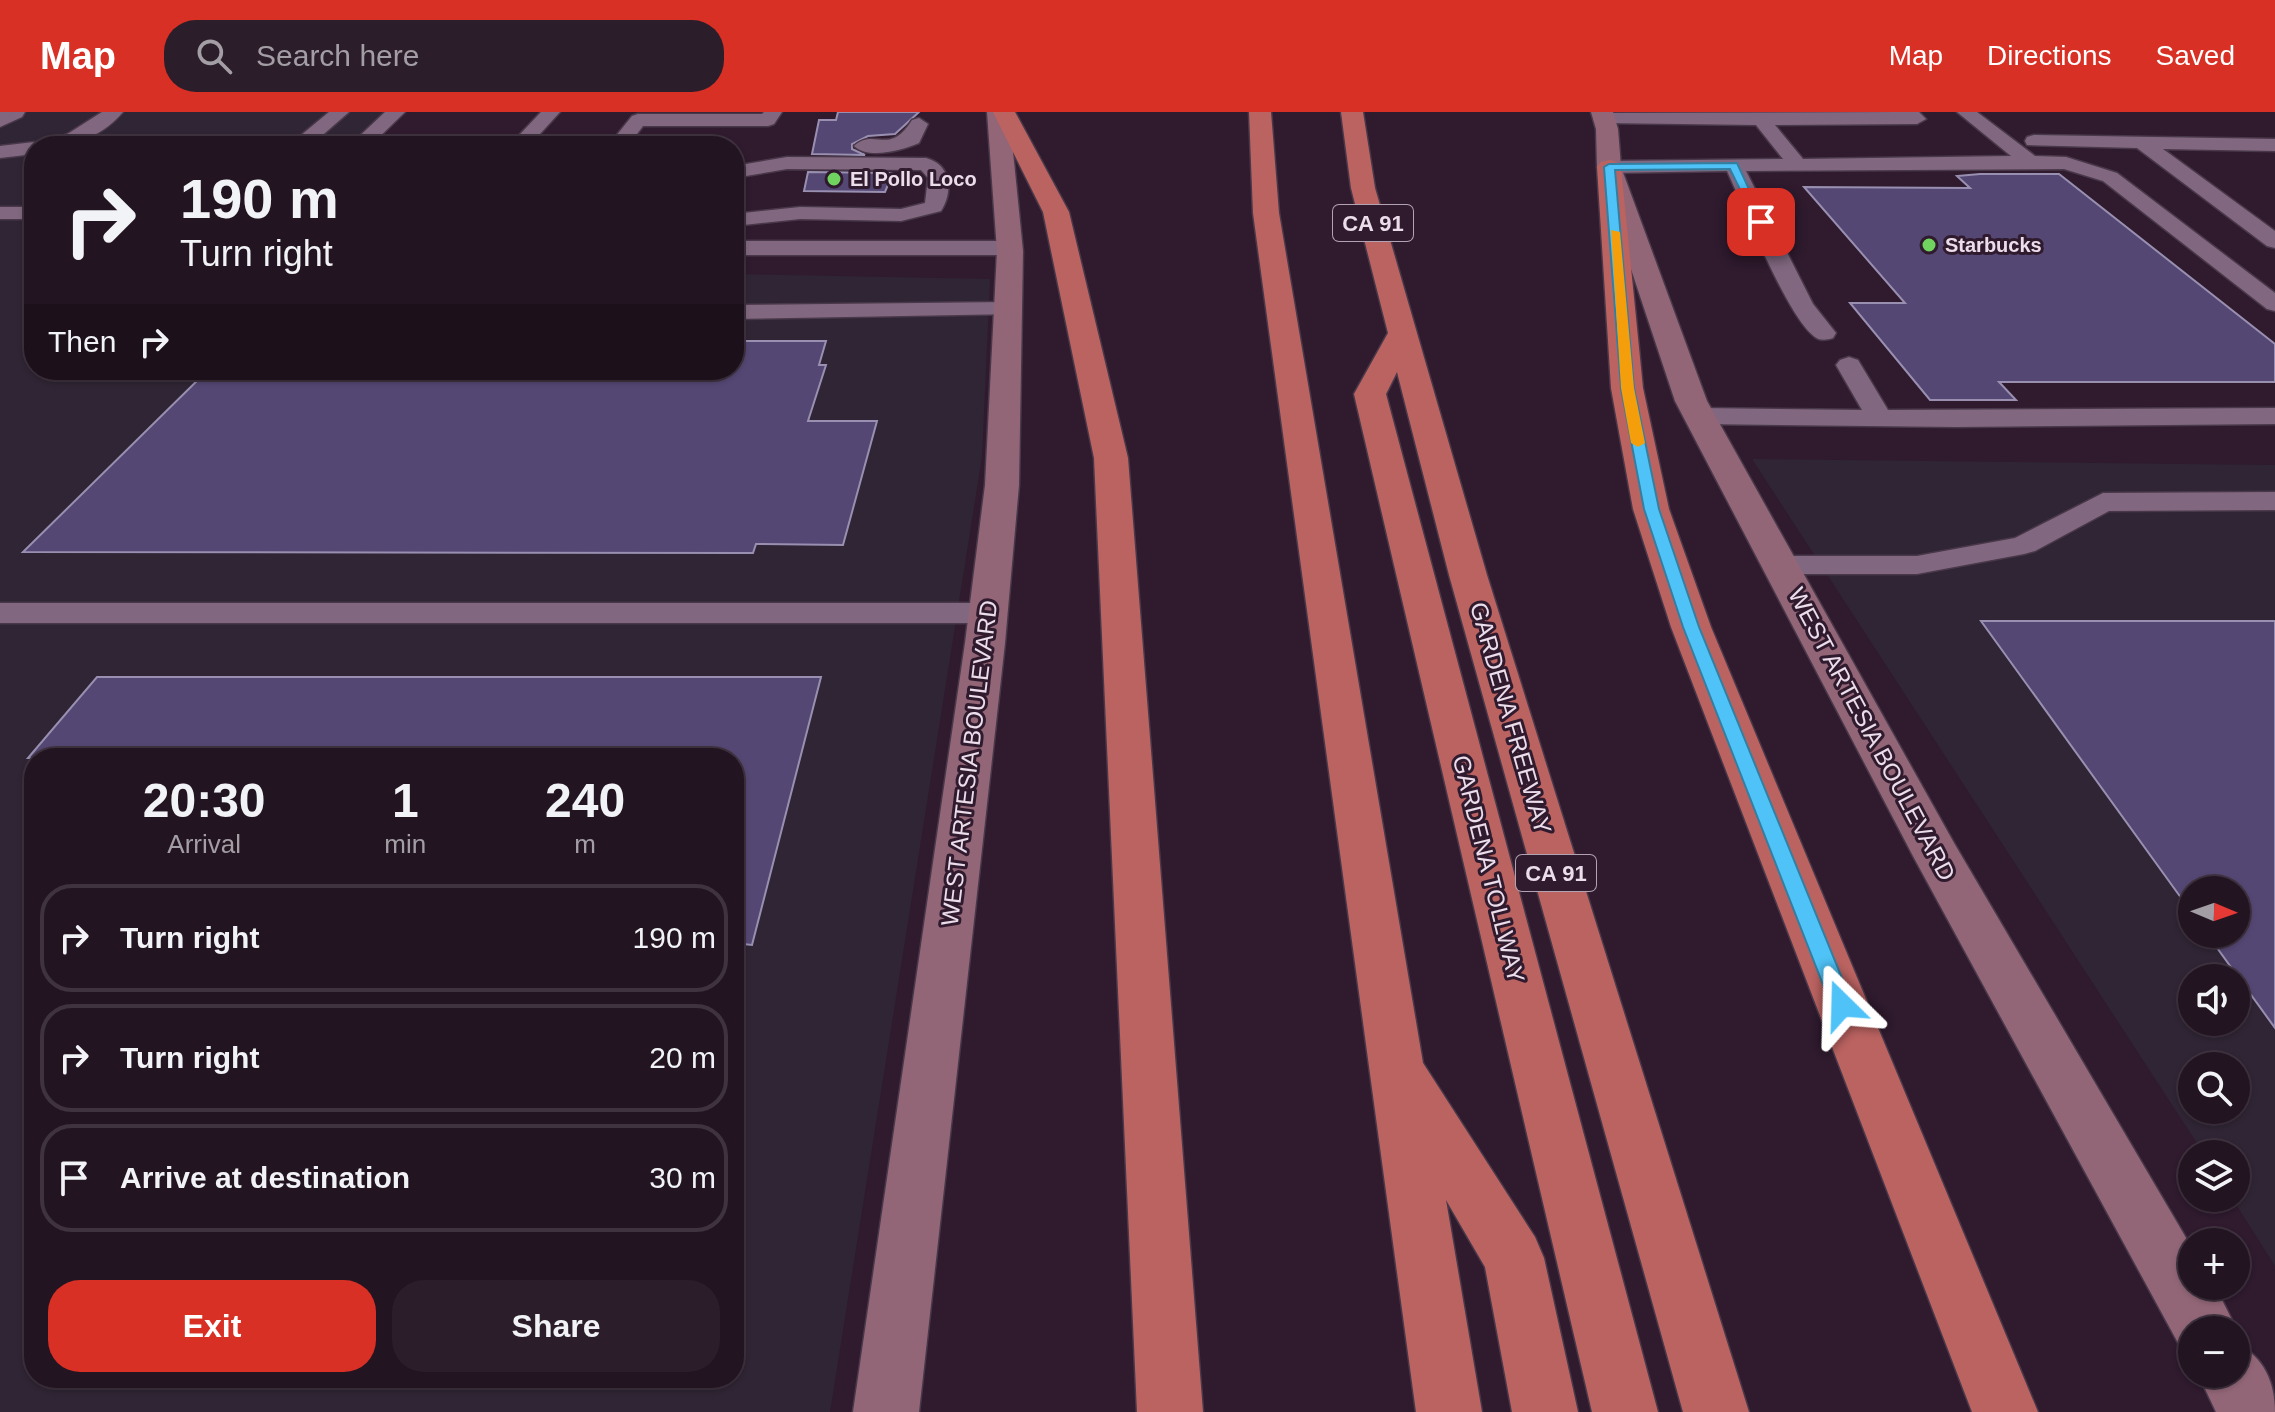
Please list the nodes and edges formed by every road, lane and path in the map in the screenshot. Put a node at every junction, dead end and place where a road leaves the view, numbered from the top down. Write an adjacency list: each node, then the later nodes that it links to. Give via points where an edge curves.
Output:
1 (14, 112): 16 (street)
2 (114, 112): 19 (lane)
3 (340, 112): 20 (lane)
4 (396, 112): 21 (lane)
5 (551, 112): 22 (lane)
6 (773, 112): 23 (lane, via 768,120 638,120)
7 (998, 112): 40 (main road, WEST ARTESIA BOULEVARD)
8 (1004, 112): 58 (highway, via 1056,212 1111,458)
9 (1260, 112): 54 (highway, via 1266,213)
10 (1352, 112): 44 (highway, GARDENA FREEWAY / CA 91, via 1363,188)
11 (1908, 112): 15 (lane, via 1917,119)
12 (1966, 112): 24 (lane)
13 (1602, 115): 14 (lane); 33 (main road, WEST ARTESIA BOULEVARD)
14 (1682, 115): 17 (lane)
15 (1868, 116): 17 (lane)
16 (0, 120)
17 (1761, 120): 31 (lane)
18 (919, 124): 27 (lane, via 912,139 895,146)
19 (73, 136)
20 (310, 136)
21 (370, 136)
22 (528, 136)
23 (626, 136)
24 (2005, 141): 25 (lane); 30 (lane)
25 (2141, 142): 26 (lane); 38 (lane)
26 (2275, 145)
27 (763, 146)
28 (24, 149): 29 (lane)
29 (0, 152)
30 (2030, 162): 31 (lane); 41 (lane, via 2066,163 2110,177)
31 (1798, 165): 32 (lane)
32 (1734, 166): 33 (lane); 45 (lane, via 1802,306)
33 (1609, 167): 47 (main road, WEST ARTESIA BOULEVARD); 63 (highway, via 1627,388 1651,509 1691,627)
34 (744, 170): 37 (lane, via 787,163 926,164 940,177 940,187 934,207 901,215 800,213)
35 (0, 213): 36 (lane)
36 (24, 213)
37 (744, 219)
38 (2275, 241)
39 (744, 248): 40 (lane)
40 (1009, 248): 42 (main road, WEST ARTESIA BOULEVARD)
41 (2275, 304)
42 (1009, 309): 43 (lane); 53 (main road, WEST ARTESIA BOULEVARD, via 1002,485)
43 (744, 312)
44 (1403, 332): 61 (highway, GARDENA TOLLWAY, via 1370,394); 62 (highway, GARDENA FREEWAY / CA 91, via 1468,575)
45 (1824, 333)
46 (1849, 365): 49 (lane)
47 (1700, 416): 49 (lane); 51 (main road, WEST ARTESIA BOULEVARD)
48 (2275, 416): 49 (lane)
49 (1880, 419)
50 (2275, 501): 51 (lane, via 2103,502 2024,545 1917,565)
51 (1780, 565): 55 (main road, WEST ARTESIA BOULEVARD)
52 (0, 613): 53 (lane)
53 (988, 613): 57 (main road, WEST ARTESIA BOULEVARD)
54 (1396, 1065): 59 (highway); 60 (highway, via 1514,1258)
55 (2197, 1316)
56 (2238, 1388): 64 (main road)
57 (886, 1412)
58 (1170, 1412)
59 (1449, 1412)
60 (1545, 1412)
61 (1625, 1412)
62 (1716, 1412)
63 (2005, 1412)
64 (2252, 1412)

